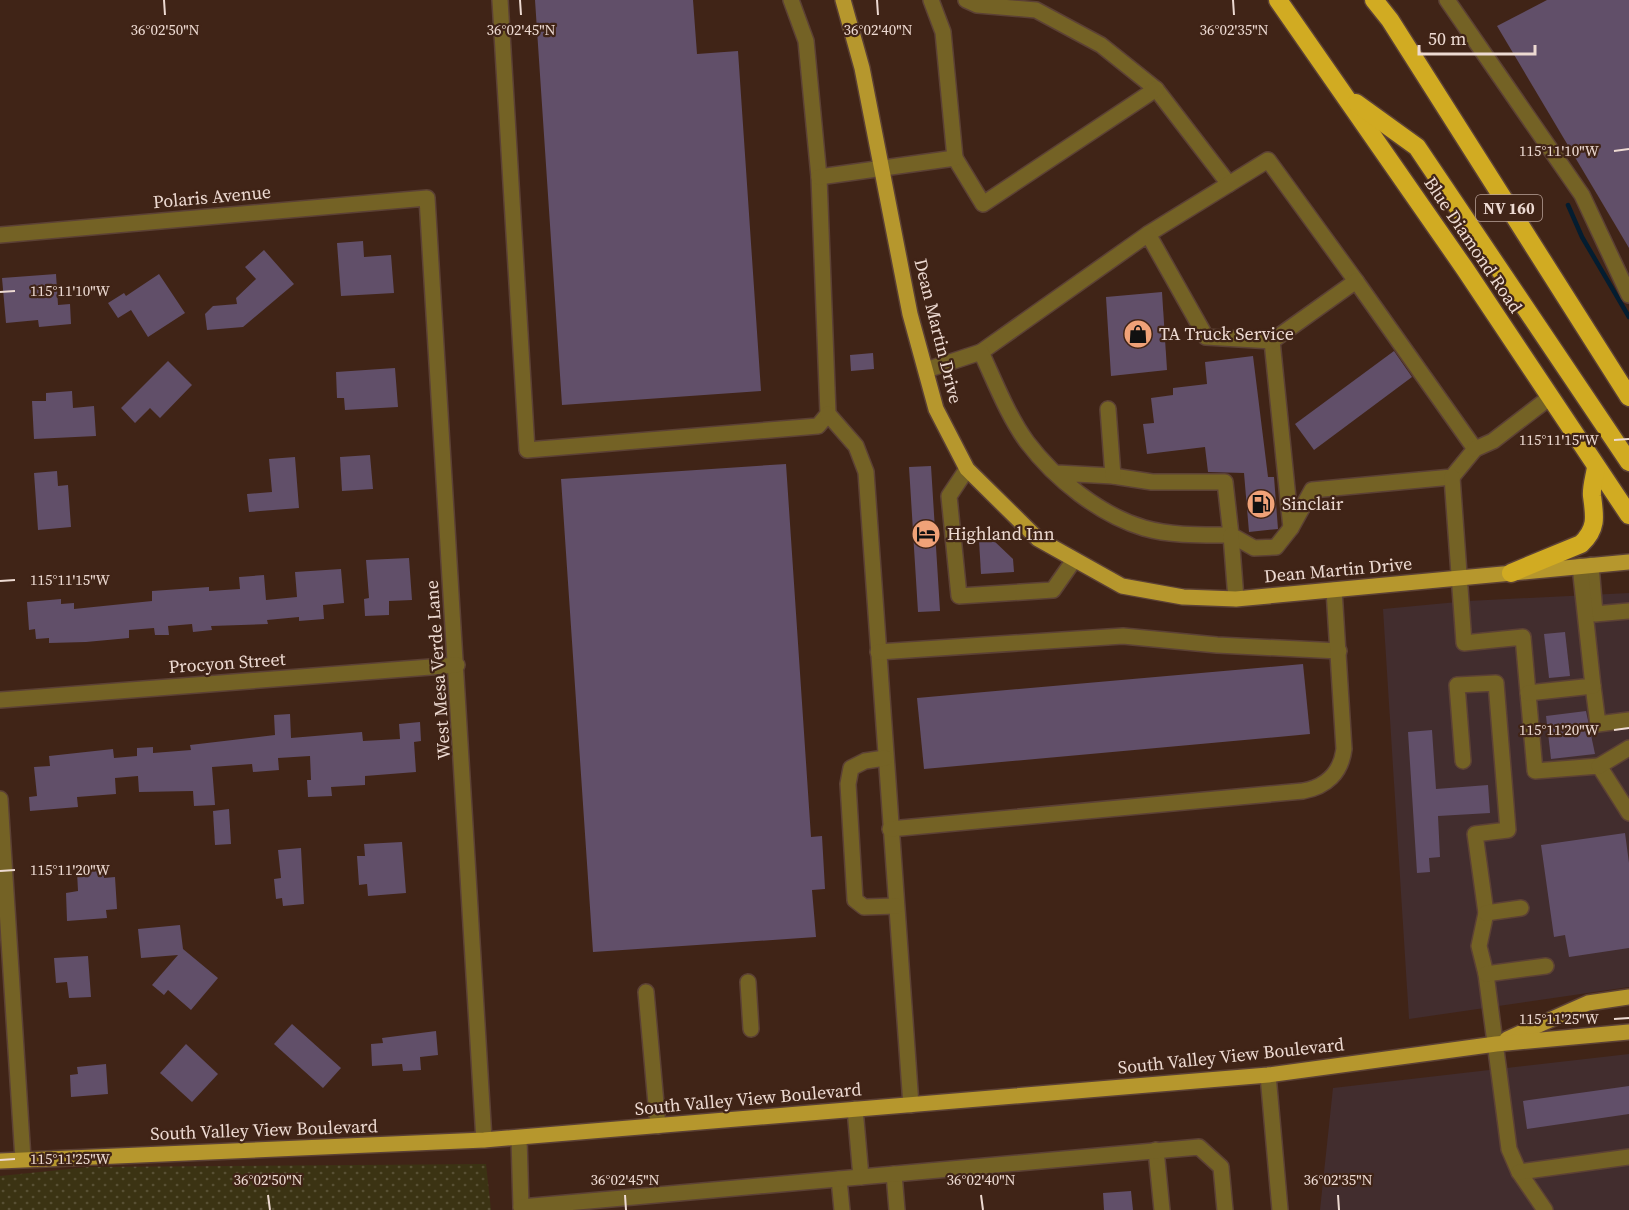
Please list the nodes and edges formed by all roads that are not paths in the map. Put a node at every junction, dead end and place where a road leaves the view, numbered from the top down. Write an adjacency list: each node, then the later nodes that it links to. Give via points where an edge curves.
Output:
1 (500, 0): 28 (street, via 527,450 818,426)
2 (791, 0): 15 (street, via 806,42)
3 (843, 0): 14 (main road, Dean Martin Drive, via 862,68)
4 (931, 0): 13 (street, via 943,32)
5 (966, 0): 11 (street, via 977,5 1035,10 1101,45)
6 (1278, 0): 12 (highway, Blue Diamond Road)
7 (1374, 0): 10 (highway, NV 160)
8 (1379, 0): 10 (highway)
9 (1447, 0): 21 (street, via 1582,195)
10 (1390, 20): 25 (highway, NV 160)
11 (1156, 89): 13 (street, via 983,204); 16 (street)
12 (1345, 95): 26 (highway, Blue Diamond Road); 30 (highway, via 1417,147)
13 (955, 158): 14 (street)
14 (882, 170): 15 (street); 24 (main road, Dean Martin Drive, via 910,314)
15 (819, 177): 28 (street)
16 (1229, 184): 18 (street); 20 (street, via 1268,160)
17 (427, 198): 19 (street, Polaris Avenue); 49 (street, West Mesa Verde Lane)
18 (1148, 234): 22 (street, via 1206,338); 23 (street)
19 (0, 235)
20 (1356, 281): 22 (street); 29 (street)
21 (1629, 295)
22 (1272, 341): 37 (street)
23 (981, 352): 24 (street); 33 (street, via 1027,442)
24 (926, 370): 32 (main road, Dean Martin Drive, via 936,409)
25 (1629, 397)
26 (1549, 398): 29 (street, via 1493,441); 31 (highway, Blue Diamond Road)
27 (1108, 409): 34 (street)
28 (828, 414): 48 (street, via 856,446 866,472)
29 (1475, 449): 35 (street)
30 (1629, 462)
31 (1596, 467): 36 (highway, Blue Diamond Road); 42 (highway, via 1592,494 1595,519 1590,536 1581,544)
32 (967, 469): 39 (main road, Dean Martin Drive, via 1038,539); 39 (street, via 950,496 959,596 1053,590)
33 (1056, 473): 34 (street); 38 (street, via 1100,509 1144,528 1179,534)
34 (1113, 476): 38 (street, via 1152,482 1226,482)
35 (1452, 477): 37 (street, via 1312,490); 43 (street)
36 (1629, 515)
37 (1291, 528): 38 (street, via 1276,546 1254,548)
38 (1231, 535): 45 (street)
39 (1074, 560): 45 (main road, Dean Martin Drive, via 1122,586 1183,597)
40 (1629, 562): 41 (main road, Dean Martin Drive)
41 (1586, 566): 42 (main road, Dean Martin Drive); 46 (street, via 1595,614); 50 (street)
42 (1511, 573): 43 (main road, Dean Martin Drive)
43 (1460, 578): 44 (main road, Dean Martin Drive); 51 (street, via 1464,643 1523,638)
44 (1334, 590): 45 (main road, Dean Martin Drive); 47 (street)
45 (1236, 599)
46 (1629, 611)
47 (1339, 651): 48 (street, via 1123,636); 60 (street, via 1344,749 1338,769 1323,785 1291,792)
48 (878, 652): 55 (street)
49 (457, 665): 52 (street, Procyon Street); 77 (street, West Mesa Verde Lane)
50 (1593, 686): 51 (street); 53 (street, via 1599,724)
51 (1528, 693): 57 (street, via 1535,771)
52 (0, 700)
53 (1629, 720)
54 (1629, 748): 57 (street)
55 (885, 758): 60 (street); 61 (street, via 850,768 855,900 864,908)
56 (1463, 761): 63 (street, via 1457,685 1496,683 1508,830 1475,834)
57 (1599, 766): 59 (street)
58 (0, 799): 80 (street)
59 (1627, 804)
60 (890, 829): 61 (street)
61 (896, 906): 73 (street)
62 (1521, 908): 63 (street)
63 (1486, 914): 65 (street, via 1479,946)
64 (1546, 966): 65 (street)
65 (1486, 974): 71 (street)
66 (748, 982): 69 (street)
67 (646, 992): 75 (street)
68 (1629, 997): 71 (main road, South Valley View Boulevard, via 1588,1003)
69 (752, 1029)
70 (1629, 1032): 71 (main road, South Valley View Boulevard)
71 (1496, 1044): 72 (main road, South Valley View Boulevard); 82 (street, via 1509,1149)
72 (1268, 1075): 73 (main road, South Valley View Boulevard); 92 (street)
73 (910, 1105): 74 (main road, South Valley View Boulevard)
74 (855, 1109): 75 (main road, South Valley View Boulevard); 84 (street)
75 (658, 1126): 76 (main road, South Valley View Boulevard)
76 (519, 1138): 77 (main road, South Valley View Boulevard); 87 (street)
77 (484, 1140): 80 (main road, South Valley View Boulevard)
78 (1156, 1150): 83 (street); 90 (street); 91 (street, via 1199,1147 1221,1167)
79 (1629, 1157): 82 (street)
80 (23, 1159): 81 (main road, South Valley View Boulevard)
81 (0, 1161)
82 (1519, 1172): 93 (street)
83 (894, 1174): 84 (street); 89 (street)
84 (861, 1177): 85 (street)
85 (839, 1179): 86 (street); 88 (street)
86 (585, 1206): 87 (street)
87 (522, 1209)
88 (842, 1210)
89 (897, 1210)
90 (1162, 1210)
91 (1225, 1210)
92 (1280, 1210)
93 (1545, 1210)

